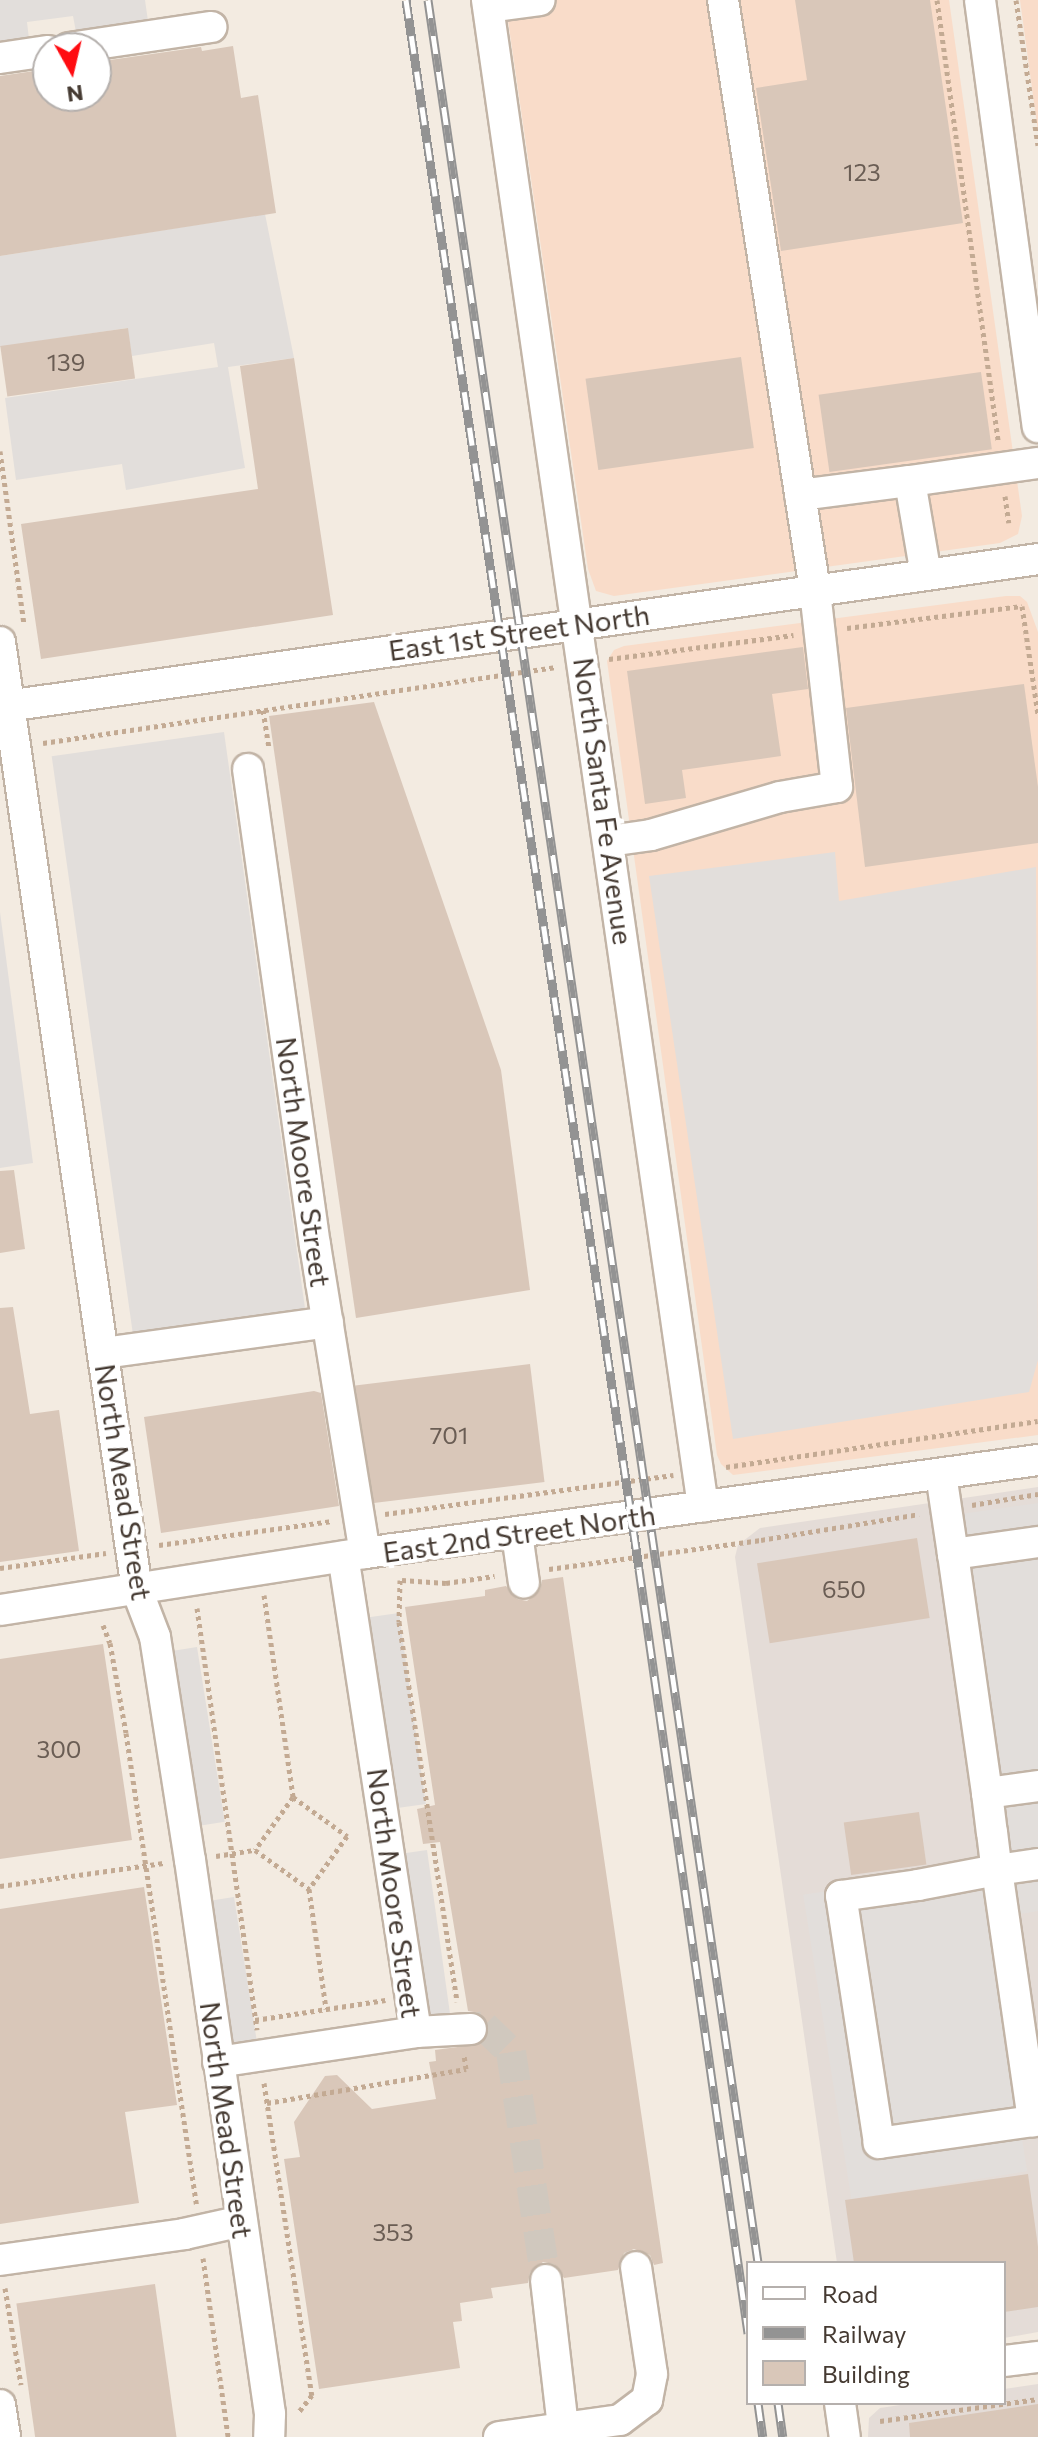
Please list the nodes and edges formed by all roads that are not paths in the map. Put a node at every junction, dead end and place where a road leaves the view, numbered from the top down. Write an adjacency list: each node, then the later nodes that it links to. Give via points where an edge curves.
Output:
1 (540, 0): 4 (street)
2 (723, 0): 12 (street)
3 (980, 0): 9 (street)
4 (488, 4): 16 (street, North Santa Fe Avenue)
5 (211, 27): 6 (street)
6 (112, 42)
7 (32, 53): 8 (street)
8 (0, 58)
9 (1038, 427)
10 (1038, 463): 11 (street)
11 (910, 481): 12 (street); 14 (street)
12 (800, 495): 15 (street)
13 (1038, 559): 14 (street, East 1st Street North)
14 (926, 575): 15 (street, East 1st Street North)
15 (815, 590): 16 (street, East 1st Street North); 20 (street, via 837,787)
16 (579, 624): 18 (street, East 1st Street North); 20 (street, North Santa Fe Avenue)
17 (12, 634): 18 (street, North Mead Street)
18 (4, 706): 22 (street, North Mead Street, via 15,747)
19 (248, 769): 21 (street, North Moore Street)
20 (609, 841): 25 (street, North Santa Fe Avenue)
21 (328, 1322): 22 (street); 29 (street, North Moore Street, via 359,1517)
22 (103, 1353): 31 (street, North Mead Street)
23 (1038, 1460): 24 (street, East 2nd Street North)
24 (941, 1474): 25 (street, East 2nd Street North); 28 (street)
25 (703, 1507): 26 (street, East 2nd Street North)
26 (517, 1534): 29 (street, East 2nd Street North); 30 (street)
27 (1038, 1542): 28 (street)
28 (953, 1554): 34 (street)
29 (354, 1555): 31 (street, East 2nd Street North); 38 (street, North Moore Street)
30 (524, 1583)
31 (137, 1590): 32 (street, East 2nd Street North); 39 (street, North Mead Street, via 155,1637)
32 (0, 1610)
33 (1038, 1786): 34 (street)
34 (987, 1793): 36 (street)
35 (1038, 1864): 36 (street)
36 (997, 1870): 36 (street, via 1033,2121 879,2143 841,1896)
37 (466, 2030): 38 (street)
38 (416, 2032): 39 (street, North Moore Street)
39 (218, 2062): 40 (street, North Mead Street)
40 (242, 2221): 41 (street); 48 (street, North Mead Street)
41 (0, 2260)
42 (636, 2267): 49 (street, via 652,2374 647,2400 620,2420)
43 (546, 2280): 49 (street)
44 (1038, 2357): 45 (street)
45 (1006, 2361)
46 (11, 2399): 50 (street)
47 (840, 2405): 52 (street)
48 (269, 2425)
49 (563, 2428): 51 (street)
50 (5, 2437)
51 (499, 2437)
52 (845, 2437)

